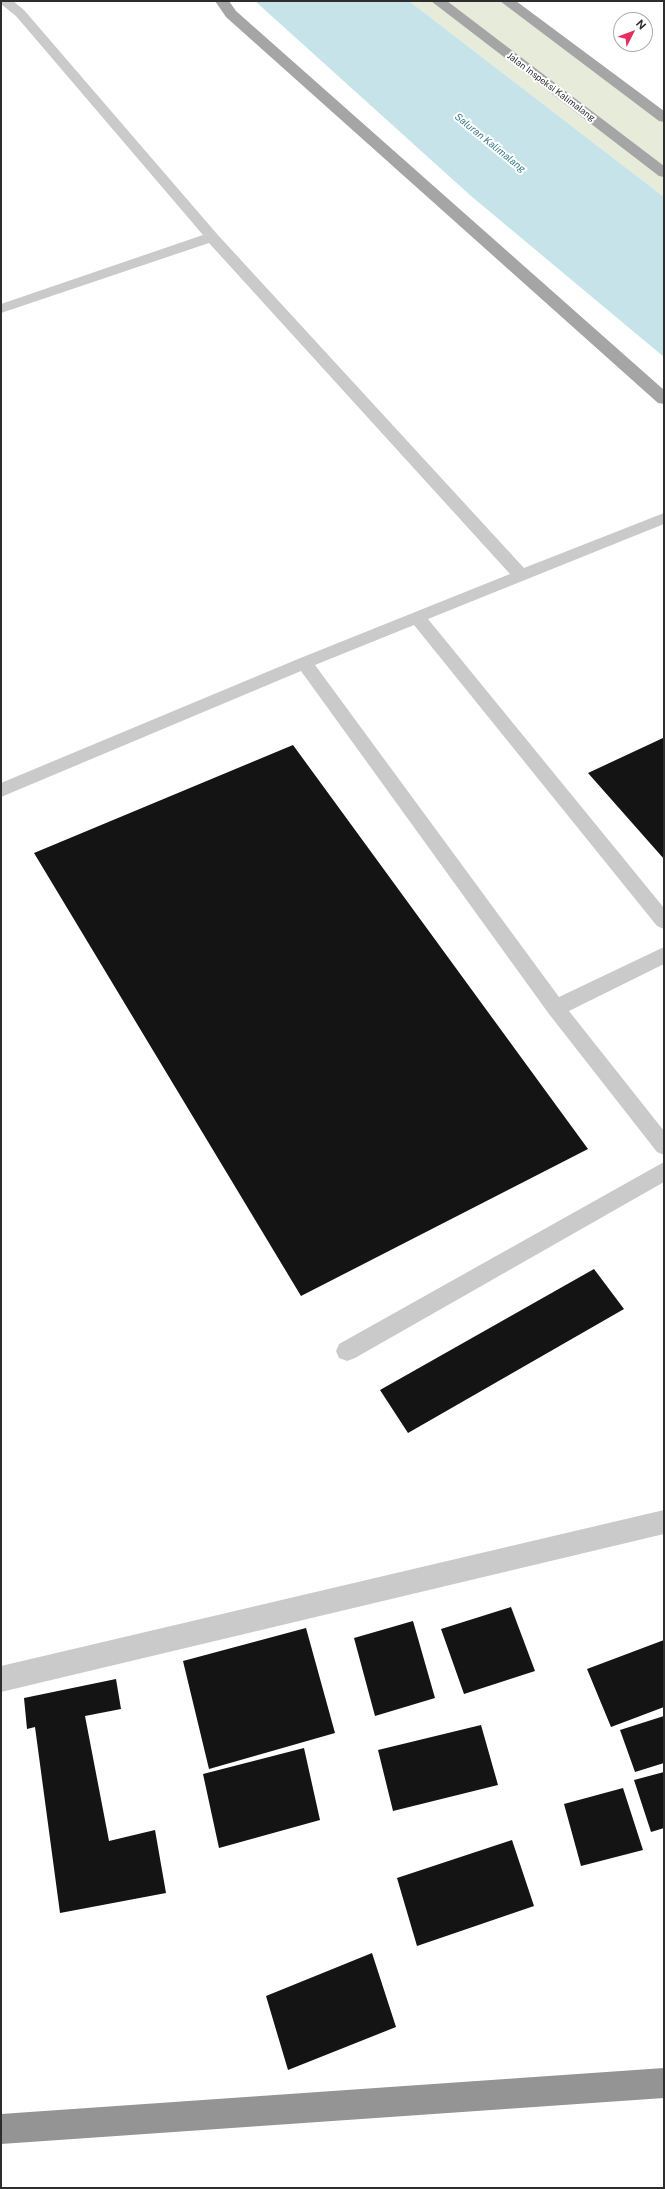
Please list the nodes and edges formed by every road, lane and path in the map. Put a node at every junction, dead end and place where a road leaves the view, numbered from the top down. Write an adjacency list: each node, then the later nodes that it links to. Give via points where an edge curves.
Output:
1 (5, 1): 9 (lane, via 20,13)
2 (209, 1): 6 (main road)
3 (222, 1): 6 (main road)
4 (438, 1): 8 (main road, Jalan Inspeksi Kalimalang)
5 (507, 1): 7 (main road)
6 (231, 14): 11 (main road)
7 (664, 118)
8 (664, 173)
9 (212, 237): 10 (lane); 13 (lane)
10 (1, 309)
11 (664, 399)
12 (664, 518): 13 (lane)
13 (521, 575): 14 (lane)
14 (418, 618): 15 (lane); 17 (lane)
15 (304, 663): 16 (lane); 19 (lane)
16 (1, 790)
17 (664, 921)
18 (664, 955): 19 (lane)
19 (556, 1008): 20 (lane)
20 (664, 1146)
21 (664, 1171): 22 (lane)
22 (347, 1351)
23 (664, 1522): 24 (street)
24 (1, 1679)
25 (664, 2082): 26 (highway)
26 (6, 2128)

